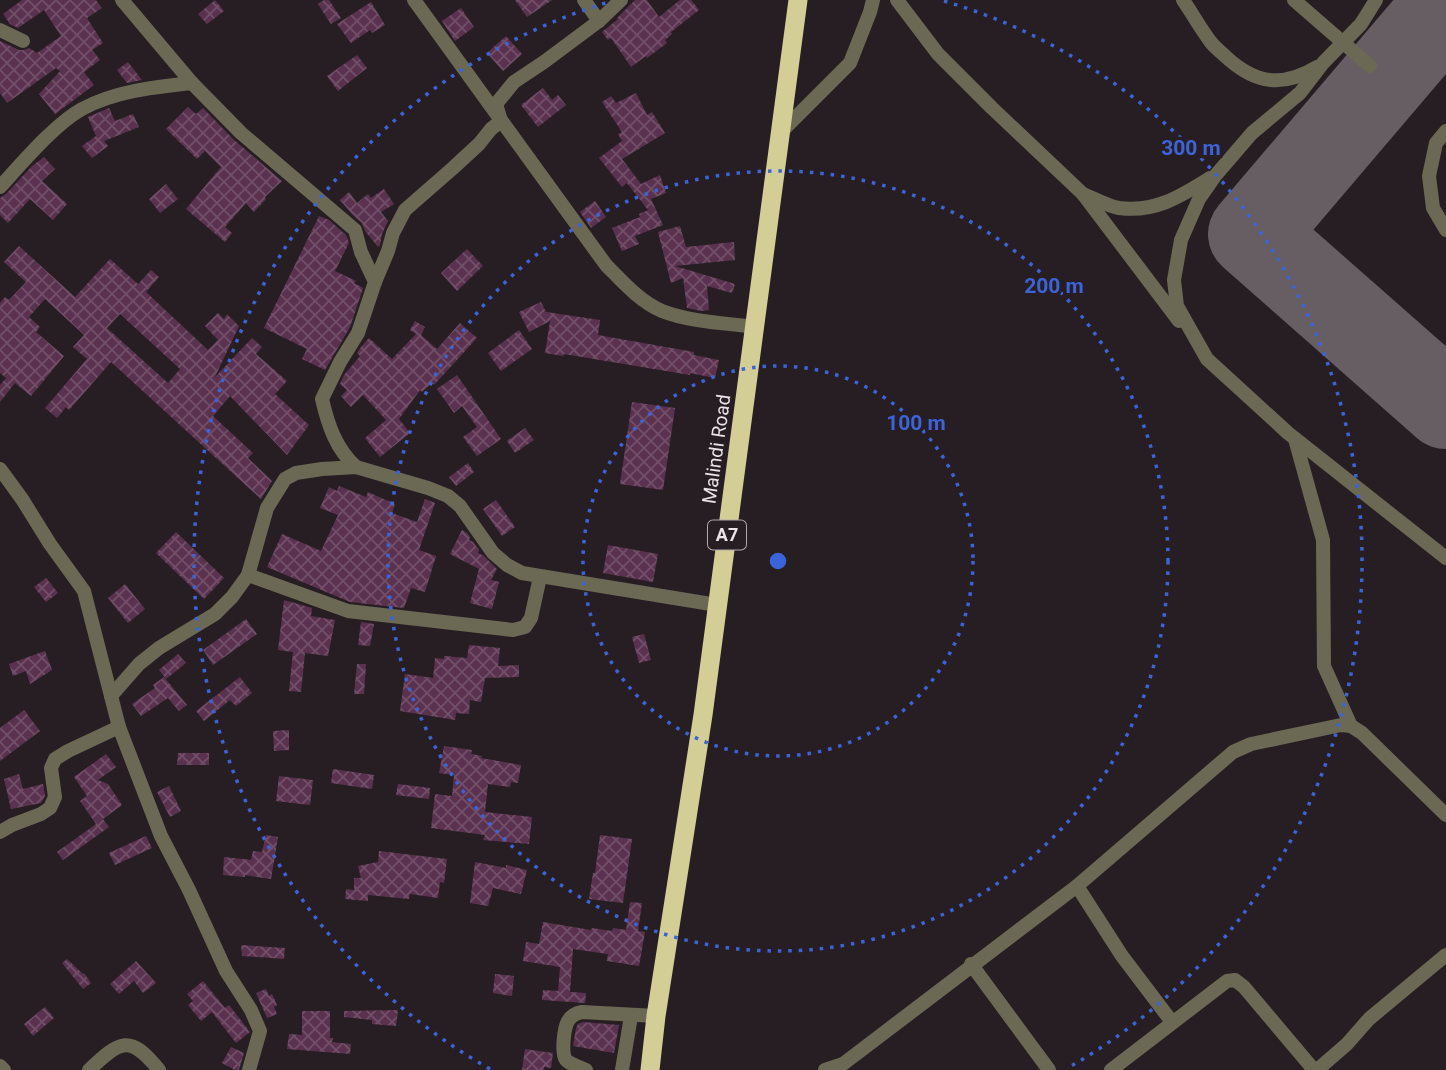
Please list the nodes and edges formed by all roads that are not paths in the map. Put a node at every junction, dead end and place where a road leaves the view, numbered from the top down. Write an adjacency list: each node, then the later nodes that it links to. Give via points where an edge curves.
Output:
1 (122, 0): 17 (street)
2 (414, 0): 18 (street)
3 (584, 0): 11 (street)
4 (621, 0): 11 (street)
5 (798, 0): 20 (highway, Malindi Road / A7)
6 (873, 0): 20 (street, via 850,63)
7 (897, 0): 23 (street, via 938,54)
8 (1183, 0): 15 (street, via 1211,43 1239,69 1264,80 1281,80 1302,76)
9 (1294, 0): 14 (street)
10 (1376, 0): 14 (street)
11 (599, 22): 18 (street, via 514,82 496,104)
12 (0, 30): 13 (street)
13 (23, 41)
14 (1342, 43): 15 (street); 16 (street)
15 (1323, 63): 21 (street, via 1300,93 1252,133)
16 (1370, 65)
17 (192, 83): 22 (street, via 120,94 82,109); 25 (street, via 241,133 355,230)
18 (501, 121): 25 (street, via 405,210); 26 (street, via 606,265 633,292 660,310 684,317)
19 (1446, 131): 24 (street, via 1436,143 1429,176 1433,208)
20 (779, 134): 26 (highway, Malindi Road / A7)
21 (1215, 176): 23 (street, via 1176,200 1148,207 1117,208); 27 (street, via 1181,240 1174,280 1177,306)
22 (0, 187)
23 (1083, 194): 27 (street)
24 (1446, 230)
25 (375, 282): 29 (street, via 358,333 322,399 334,439)
26 (755, 327): 34 (highway, Malindi Road / A7)
27 (1207, 359): 28 (street)
28 (1295, 439): 31 (street); 36 (street, via 1324,540 1324,666)
29 (356, 467): 32 (street, via 322,469 285,479 267,508); 33 (street, via 448,496 493,553 522,573)
30 (0, 470): 35 (street, via 84,591)
31 (1446, 558)
32 (248, 575): 33 (street, via 348,611 513,631 525,627 531,618); 35 (street, via 215,614 159,648)
33 (540, 577): 34 (street)
34 (718, 605): 44 (highway, Malindi Road / A7)
35 (111, 696): 37 (street)
36 (1351, 726): 38 (street); 40 (street, via 1251,744 1233,752)
37 (119, 727): 39 (street, via 55,759 51,768 55,797 50,808); 50 (street, via 161,836 260,1031)
38 (1446, 816)
39 (0, 832)
40 (1077, 886): 42 (street); 45 (street)
41 (1446, 955): 57 (street)
42 (971, 964): 54 (street, via 843,1064); 55 (street)
43 (631, 1016): 44 (street); 51 (street, via 582,1012 568,1021 563,1053 566,1060); 52 (street)
44 (656, 1016): 53 (highway, Malindi Road / A7)
45 (1172, 1022): 56 (street); 57 (street, via 1227,981 1235,980)
46 (0, 1066): 47 (street)
47 (4, 1070)
48 (89, 1070): 49 (street, via 122,1044 138,1047)
49 (159, 1070)
50 (250, 1070)
51 (586, 1070)
52 (622, 1070)
53 (650, 1070)
54 (825, 1070)
55 (1049, 1070)
56 (1111, 1070)
57 (1315, 1070)

